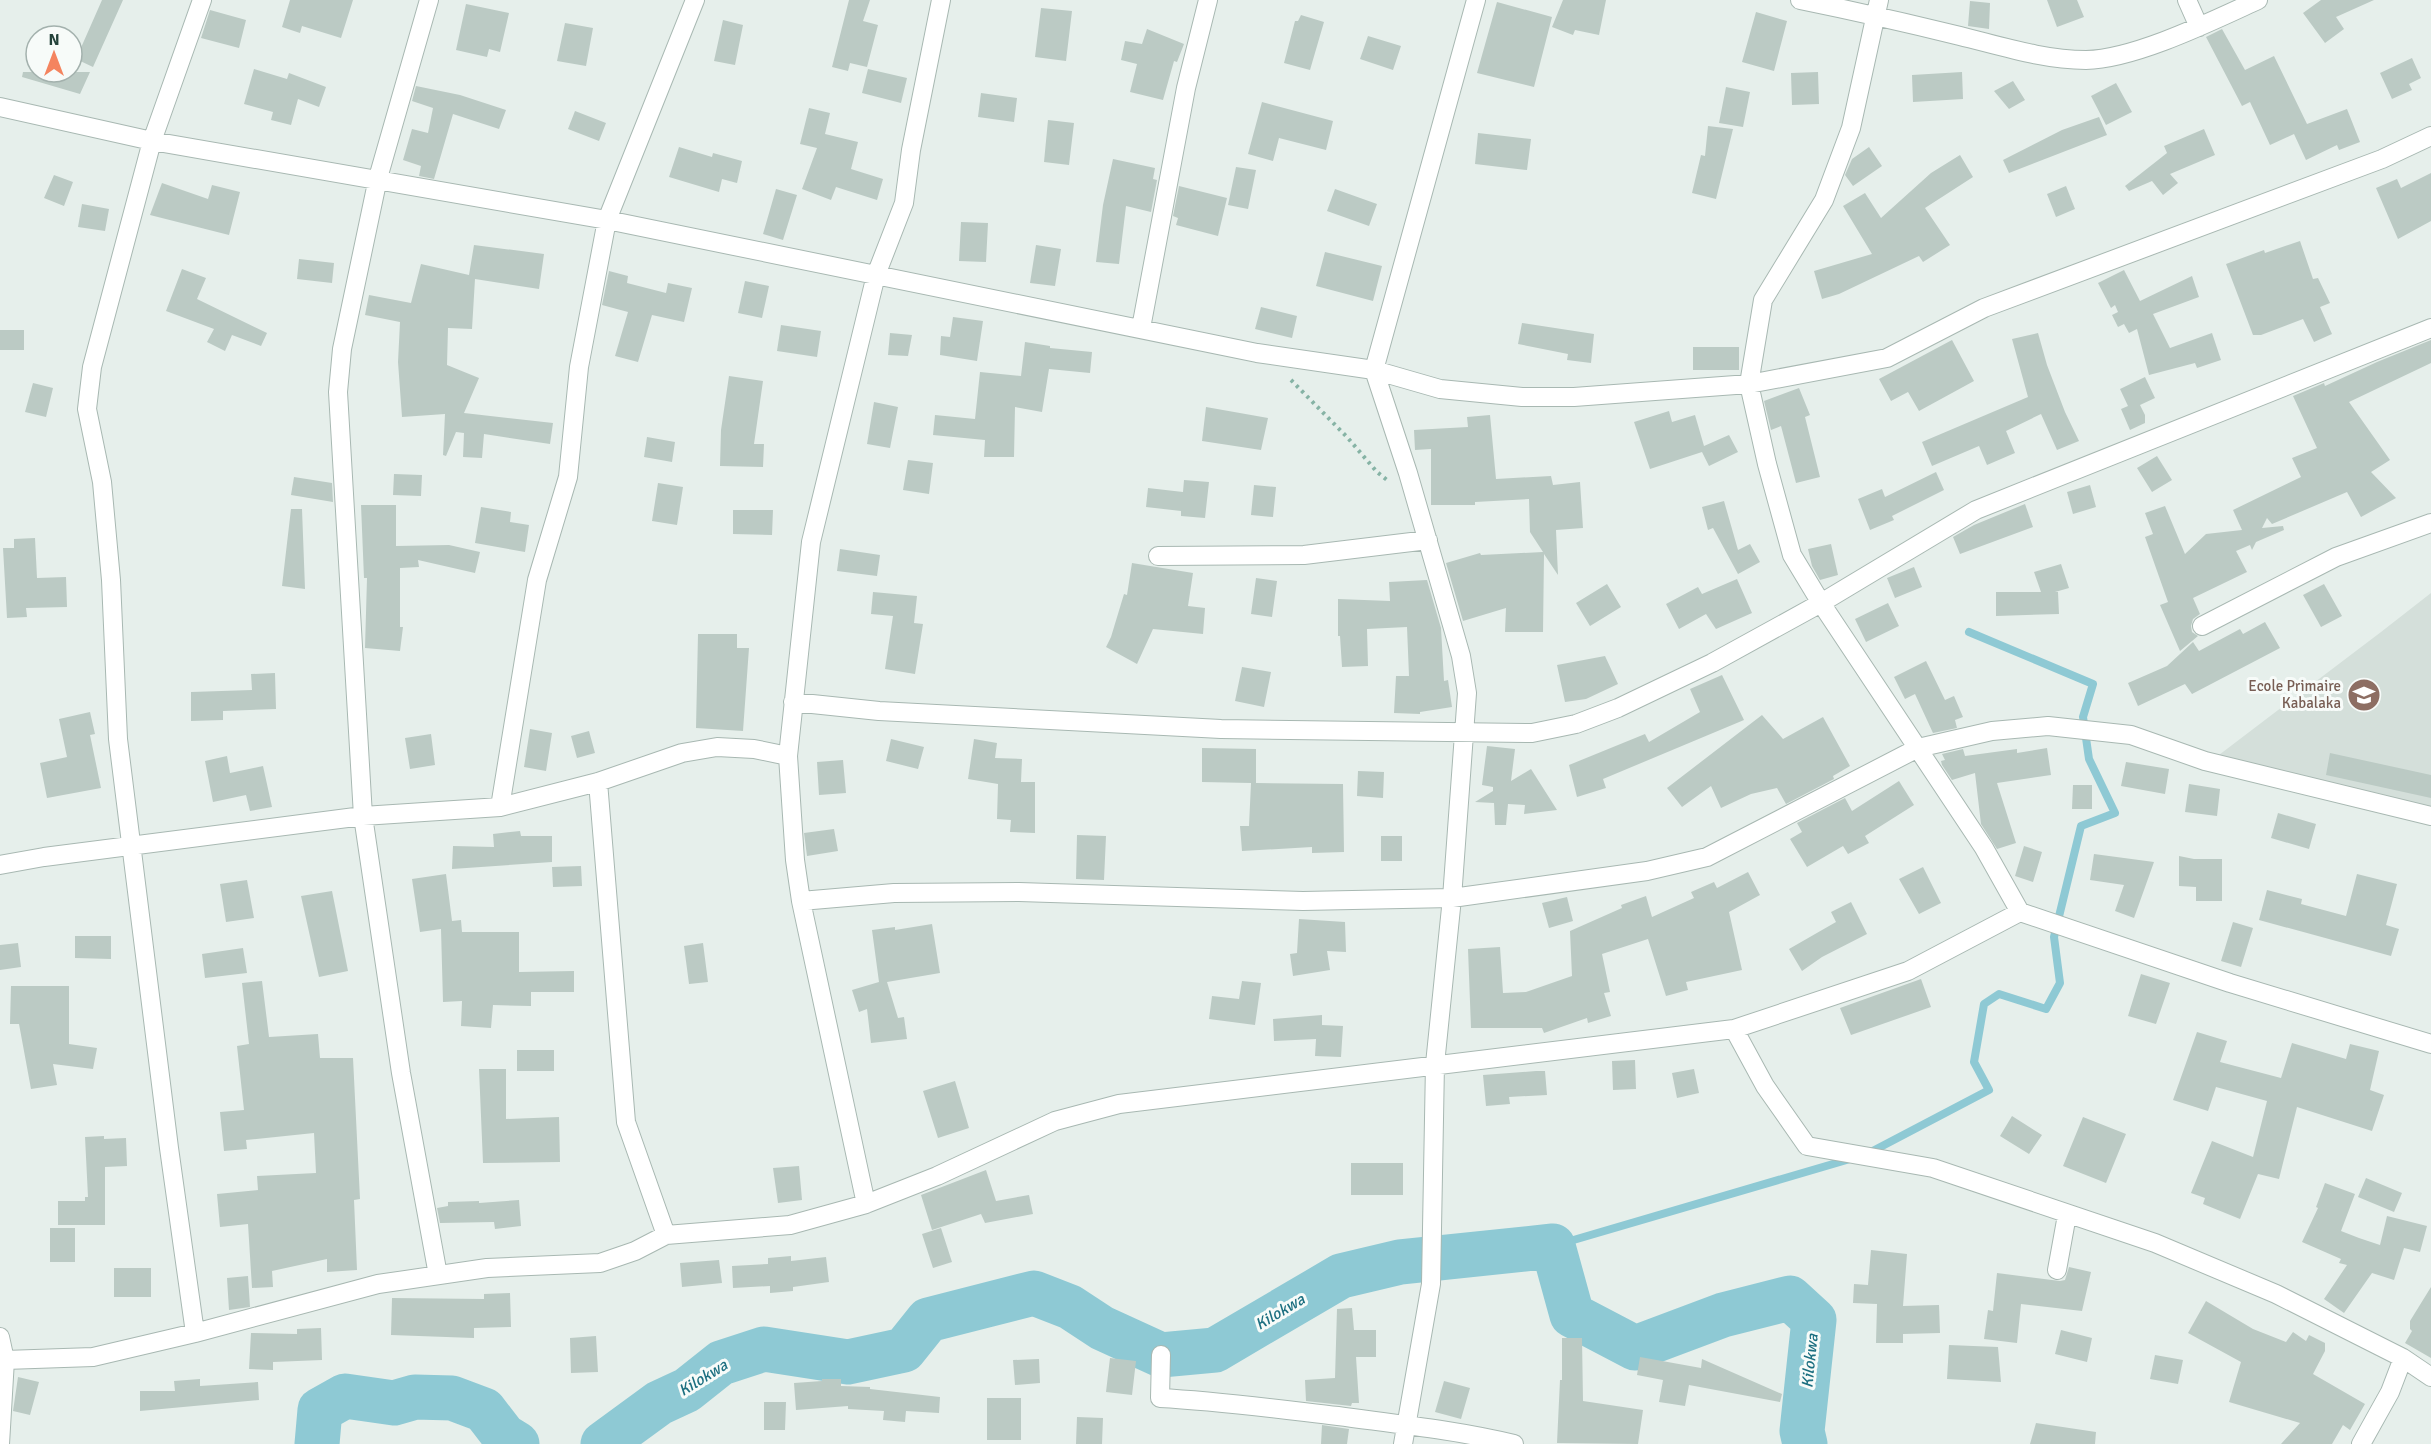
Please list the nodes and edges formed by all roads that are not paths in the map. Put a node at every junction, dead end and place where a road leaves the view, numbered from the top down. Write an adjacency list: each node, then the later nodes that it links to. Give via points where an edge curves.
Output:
1 (202, 0): 14 (street)
2 (429, 0): 15 (street)
3 (695, 0): 16 (street)
4 (941, 0): 17 (street, via 904,202)
5 (1208, 0): 18 (street, via 1186,88)
6 (1476, 0): 20 (street)
7 (1800, 0): 10 (street)
8 (2187, 0): 11 (street)
9 (2258, 0): 11 (street)
10 (1878, 8): 11 (street, via 2033,54 2087,60 2128,52); 21 (street, via 1851,128 1824,200 1763,300)
11 (2199, 27)
12 (0, 107): 14 (street)
13 (2431, 136): 21 (street, via 2382,159 1984,308 1887,358)
14 (152, 141): 15 (street); 35 (street, via 92,367 87,409 102,482 118,739)
15 (378, 178): 16 (street); 33 (street, via 342,349 338,392)
16 (607, 220): 17 (street); 32 (street, via 579,368 568,477 537,580)
17 (876, 275): 18 (street); 27 (street, via 811,542)
18 (1141, 328): 20 (street, via 1257,353)
19 (2431, 328): 25 (street, via 1976,510)
20 (1374, 370): 21 (street, via 1440,389 1522,398 1574,398); 23 (street)
21 (1749, 384): 25 (street, via 1792,555)
22 (2431, 523): 26 (street, via 2336,557)
23 (1428, 540): 24 (street, via 1304,555); 28 (street, via 1461,656 1467,693)
24 (1158, 556)
25 (1821, 603): 28 (street, via 1712,663 1576,724 1532,733); 29 (street)
26 (2202, 626)
27 (793, 702): 28 (street, via 879,711 1221,729); 30 (street)
28 (1466, 731): 37 (street)
29 (1918, 748): 34 (street, via 1992,731 2048,726 2131,735 2205,761); 37 (street, via 1707,857 1647,871); 39 (street, via 1984,848)
30 (788, 756): 31 (street, via 717,747 682,753); 38 (street)
31 (598, 782): 32 (street); 45 (street, via 626,1122)
32 (500, 807): 33 (street)
33 (363, 816): 35 (street); 47 (street, via 401,1073)
34 (2431, 816)
35 (132, 846): 36 (street); 48 (street)
36 (0, 865)
37 (1452, 898): 38 (street, via 1303,902 1007,892 894,893); 42 (street)
38 (801, 901): 43 (street)
39 (2020, 912): 40 (street, via 1908,971); 41 (street, via 2230,983)
40 (1734, 1029): 42 (street); 44 (street, via 1765,1086 1807,1146 1933,1168)
41 (2431, 1044)
42 (1435, 1064): 43 (street, via 1119,1104 1055,1121); 54 (street, via 1431,1284)
43 (866, 1204): 45 (street, via 790,1225)
44 (2067, 1215): 46 (street); 51 (street, via 2155,1243 2276,1294)
45 (666, 1235): 47 (street, via 600,1263 487,1268)
46 (2057, 1270)
47 (438, 1275): 48 (street, via 378,1284)
48 (195, 1333): 52 (street, via 93,1357)
49 (0, 1337): 52 (street)
50 (1161, 1355): 54 (street, via 1160,1398)
51 (2403, 1358): 53 (street); 58 (street, via 2390,1392)
52 (5, 1360): 55 (street)
53 (2431, 1377)
54 (1407, 1424): 56 (street); 57 (street)
55 (0, 1444)
56 (1403, 1444)
57 (1514, 1444)
58 (2361, 1444)

